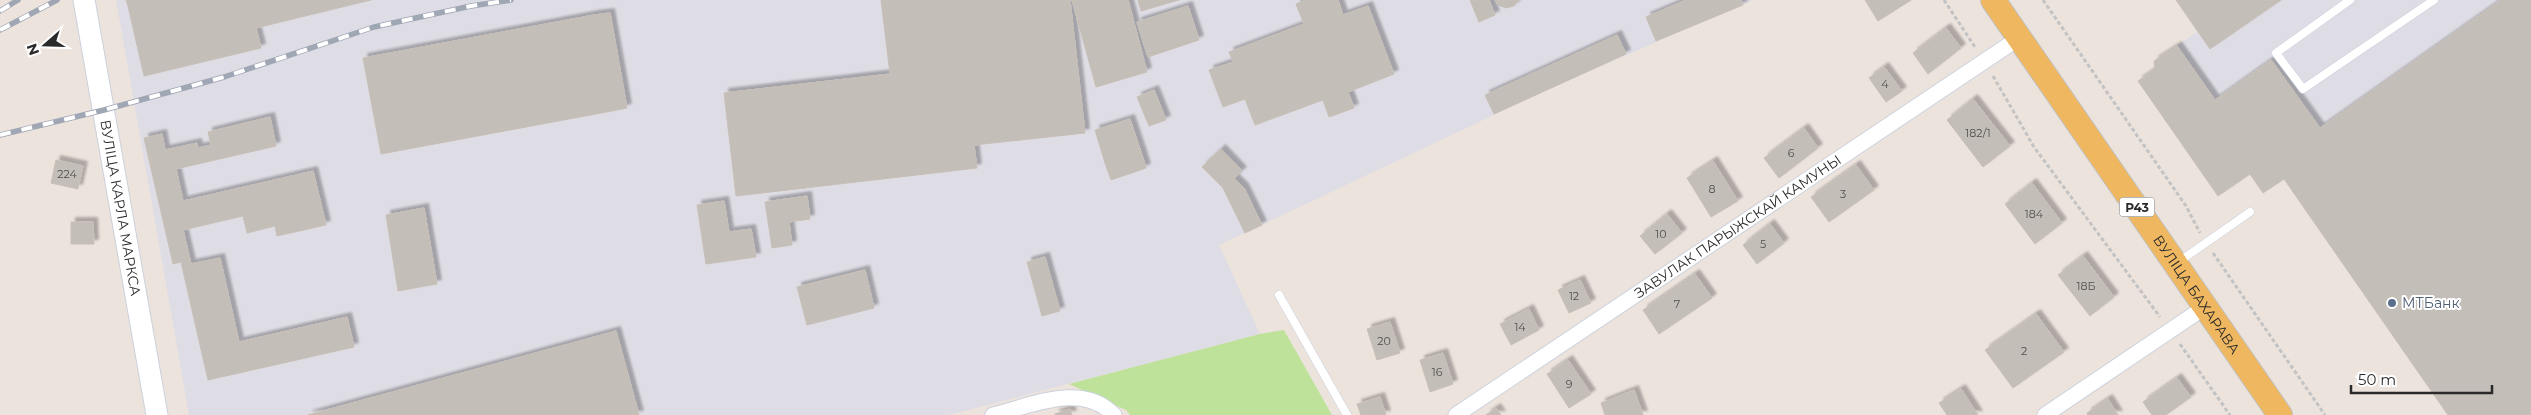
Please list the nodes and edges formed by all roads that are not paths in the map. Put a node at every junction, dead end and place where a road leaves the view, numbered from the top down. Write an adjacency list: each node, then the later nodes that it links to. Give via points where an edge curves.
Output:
1 (84, 0): 10 (main road, ВУЛІЦА КАРЛА МАРКСА)
2 (1992, 0): 5 (main road, ВУЛІЦА БАХАРАВА / Р43)
3 (2350, 0): 4 (lane, via 2276,53 2303,89)
4 (2434, 0)
5 (2019, 38): 7 (main road, ВУЛІЦА БАХАРАВА / Р43); 14 (street, ЗАВУЛАК ПАРЫЖСКАЙ КАМУНЫ)
6 (2250, 212): 7 (lane)
7 (2176, 264): 9 (main road, ВУЛІЦА БАХАРАВА / Р43)
8 (1279, 295): 13 (lane)
9 (2205, 307): 15 (street); 16 (main road, ВУЛІЦА БАХАРАВА / Р43)
10 (158, 415)
11 (992, 415): 12 (street, via 1071,396 1092,400)
12 (1114, 415)
13 (1347, 415)
14 (1456, 415)
15 (2045, 415)
16 (2280, 415)

